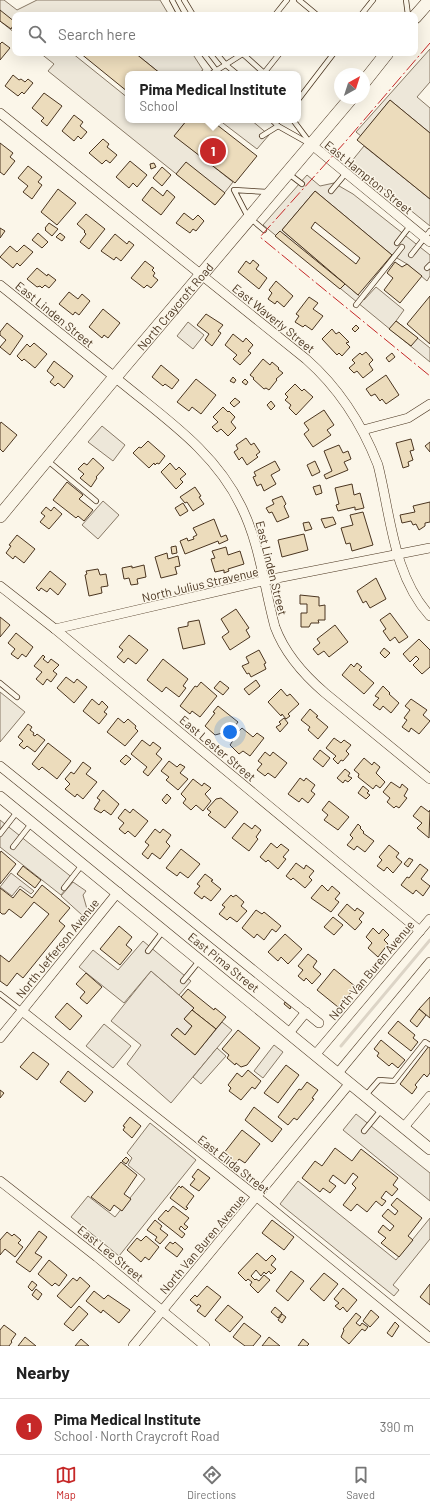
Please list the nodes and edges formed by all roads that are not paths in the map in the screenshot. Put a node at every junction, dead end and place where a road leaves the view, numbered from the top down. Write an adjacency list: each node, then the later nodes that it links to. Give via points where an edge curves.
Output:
1 (172, 0): 8 (lane)
2 (184, 0): 9 (lane)
3 (288, 0): 10 (lane)
4 (299, 0): 11 (lane)
5 (373, 0): 12 (lane)
6 (406, 0): 13 (lane)
7 (430, 0): 14 (main road)
8 (178, 12)
9 (191, 12)
10 (279, 12)
11 (313, 12)
12 (363, 12)
13 (408, 12)
14 (418, 14)
15 (205, 56): 23 (lane)
16 (218, 56): 22 (lane)
17 (240, 56): 22 (lane)
18 (245, 56): 26 (lane)
19 (278, 56): 27 (lane)
20 (332, 56): 29 (lane)
21 (385, 56): 28 (main road)
22 (226, 65): 24 (lane); 25 (lane)
23 (216, 71)
24 (218, 71)
25 (233, 71)
26 (262, 71)
27 (266, 71)
28 (370, 74)
29 (301, 96)
30 (346, 104): 36 (main road, North Craycroft Road)
31 (0, 113): 49 (street, East Waverly Street)
32 (275, 123): 34 (lane)
33 (295, 123): 36 (lane)
34 (278, 126): 35 (lane); 36 (lane)
35 (262, 136)
36 (312, 145): 37 (main road, North Craycroft Road); 38 (street, East Hampton Street)
37 (288, 173): 39 (lane); 41 (main road, North Craycroft Road)
38 (346, 173): 40 (lane); 43 (street, East Hampton Street)
39 (302, 184)
40 (331, 190)
41 (272, 192): 42 (main road, North Craycroft Road); 42 (lane, via 234,190)
42 (250, 219): 44 (lane); 49 (main road, North Craycroft Road)
43 (410, 226): 45 (street, East Hampton Street); 46 (lane)
44 (264, 230)
45 (428, 237): 48 (lane)
46 (397, 243)
47 (402, 247): 51 (lane)
48 (411, 254)
49 (202, 275): 52 (main road, North Craycroft Road); 54 (street, East Waverly Street, via 319,370 346,403)
50 (0, 285): 52 (street, East Linden Street)
51 (356, 305)
52 (115, 377): 55 (main road, North Craycroft Road); 60 (street, East Linden Street, via 184,434 216,466 248,521)
53 (430, 404): 54 (street, via 408,418)
54 (363, 430): 59 (street, East Waverly Street, via 378,465)
55 (46, 460): 56 (lane); 57 (main road, North Craycroft Road)
56 (96, 501)
57 (0, 516)
58 (430, 548): 59 (street, North Julius Stravenue)
59 (398, 554): 60 (street, North Julius Stravenue); 62 (street, East Waverly Street, via 411,590)
60 (264, 581): 63 (street, North Julius Stravenue); 67 (street, East Linden Street, via 279,638 299,667 325,693)
61 (0, 586): 63 (street, East Lester Street)
62 (430, 616)
63 (55, 629): 78 (street, East Lester Street)
64 (0, 683): 65 (lane)
65 (17, 697)
66 (0, 766): 85 (street, East Pima Street)
67 (430, 779)
68 (0, 797): 69 (street, East Pima Street)
69 (18, 811): 70 (street, East Pima Street); 71 (lane)
70 (32, 823): 72 (lane); 73 (street, East Pima Street)
71 (0, 834)
72 (13, 847)
73 (83, 864): 74 (lane); 75 (street, East Pima Street)
74 (64, 888)
75 (118, 892): 77 (street, East Pima Street); 84 (street, North Jefferson Avenue)
76 (430, 919): 78 (street, North Van Buren Avenue)
77 (164, 930): 79 (lane); 80 (street, East Pima Street)
78 (420, 930): 90 (street, North Van Buren Avenue)
79 (148, 951)
80 (200, 960): 82 (lane); 87 (street, East Pima Street)
81 (430, 962): 91 (street)
82 (184, 980)
83 (0, 994): 84 (lane)
84 (22, 1011): 88 (street, North Jefferson Avenue); 100 (street, East Elida Street)
85 (306, 1012): 86 (street, East Pima Street); 87 (street)
86 (319, 1023)
87 (289, 1033): 90 (street, East Pima Street)
88 (0, 1038)
89 (430, 1045): 93 (lane, via 425,1042 394,1081 379,1080)
90 (315, 1054): 91 (street, East Pima Street)
91 (338, 1073): 92 (street, East Pima Street)
92 (350, 1083): 93 (street, East Pima Street); 100 (street, North Van Buren Avenue)
93 (366, 1096): 95 (street, East Pima Street)
94 (430, 1096): 96 (street)
95 (382, 1109): 96 (street, East Pima Street); 97 (lane)
96 (404, 1128): 98 (street, East Pima Street)
97 (364, 1131)
98 (430, 1149)
99 (0, 1181): 101 (street, East Lee Street)
100 (257, 1197): 101 (street, North Van Buren Avenue); 102 (street, East Elida Street)
101 (162, 1310): 103 (street, North Van Buren Avenue); 104 (street, East Lee Street)
102 (430, 1338)
103 (133, 1346)
104 (205, 1346)

